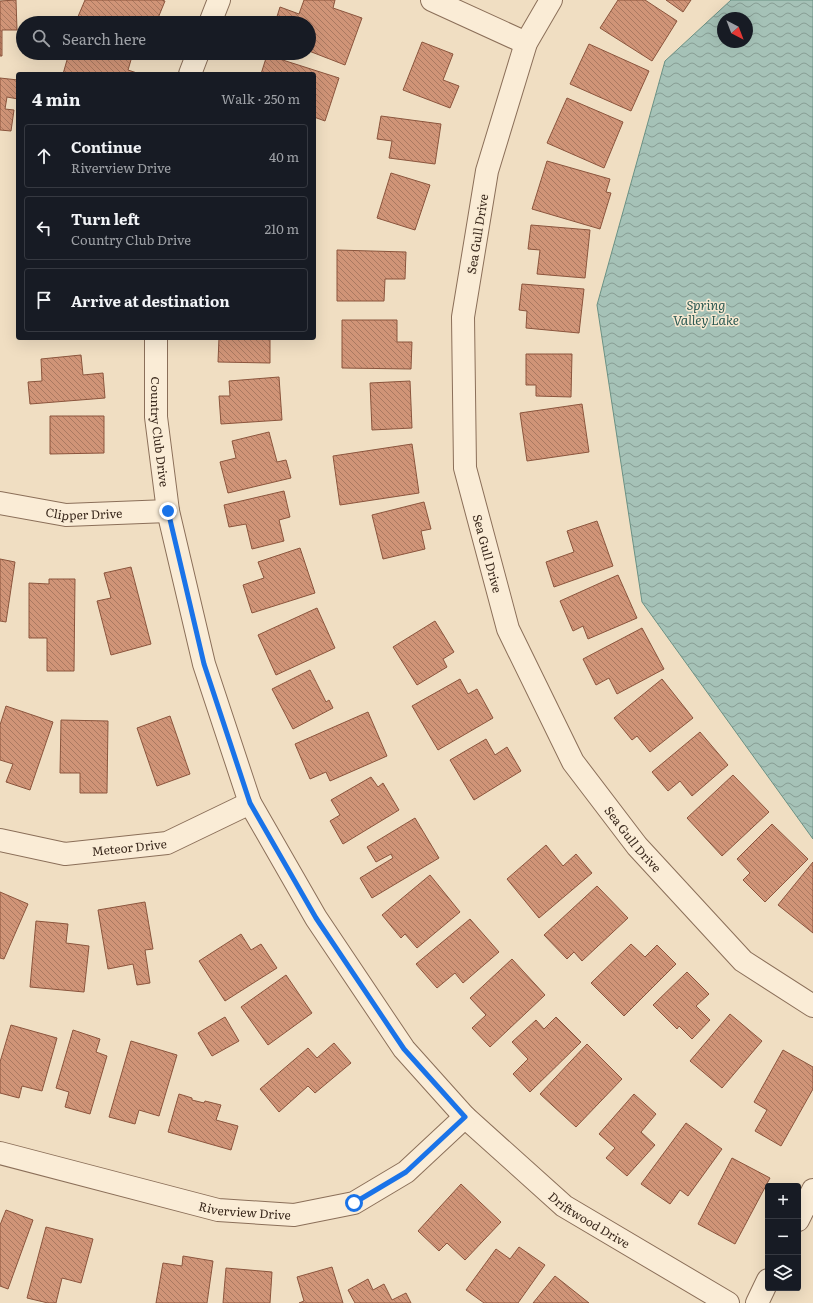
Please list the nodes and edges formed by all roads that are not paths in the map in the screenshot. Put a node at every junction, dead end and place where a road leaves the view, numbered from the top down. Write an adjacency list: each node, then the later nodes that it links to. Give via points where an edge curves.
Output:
1 (219, 0): 4 (street)
2 (432, 0): 5 (street)
3 (551, 0): 5 (street, Sea Gull Drive)
4 (213, 16)
5 (526, 43): 13 (street, Sea Gull Drive, via 487,171 463,317 465,468 508,628 573,762 637,846 743,961)
6 (195, 60): 7 (street)
7 (191, 72)
8 (156, 340): 10 (street, Country Club Drive, via 156,417)
9 (0, 503): 10 (street, Clipper Drive, via 66,514)
10 (168, 511): 11 (street, Country Club Drive, via 204,664)
11 (250, 803): 12 (street, Meteor Drive, via 167,843 65,854); 14 (street, Country Club Drive, via 316,918 404,1049)
12 (0, 840)
13 (813, 1006)
14 (465, 1117): 15 (street, Riverview Drive, via 406,1172 354,1203 294,1215 218,1210); 19 (street, Driftwood Drive, via 564,1206)
15 (0, 1153)
16 (813, 1190): 17 (street)
17 (798, 1219)
18 (765, 1286): 20 (street)
19 (728, 1303)
20 (757, 1303)

